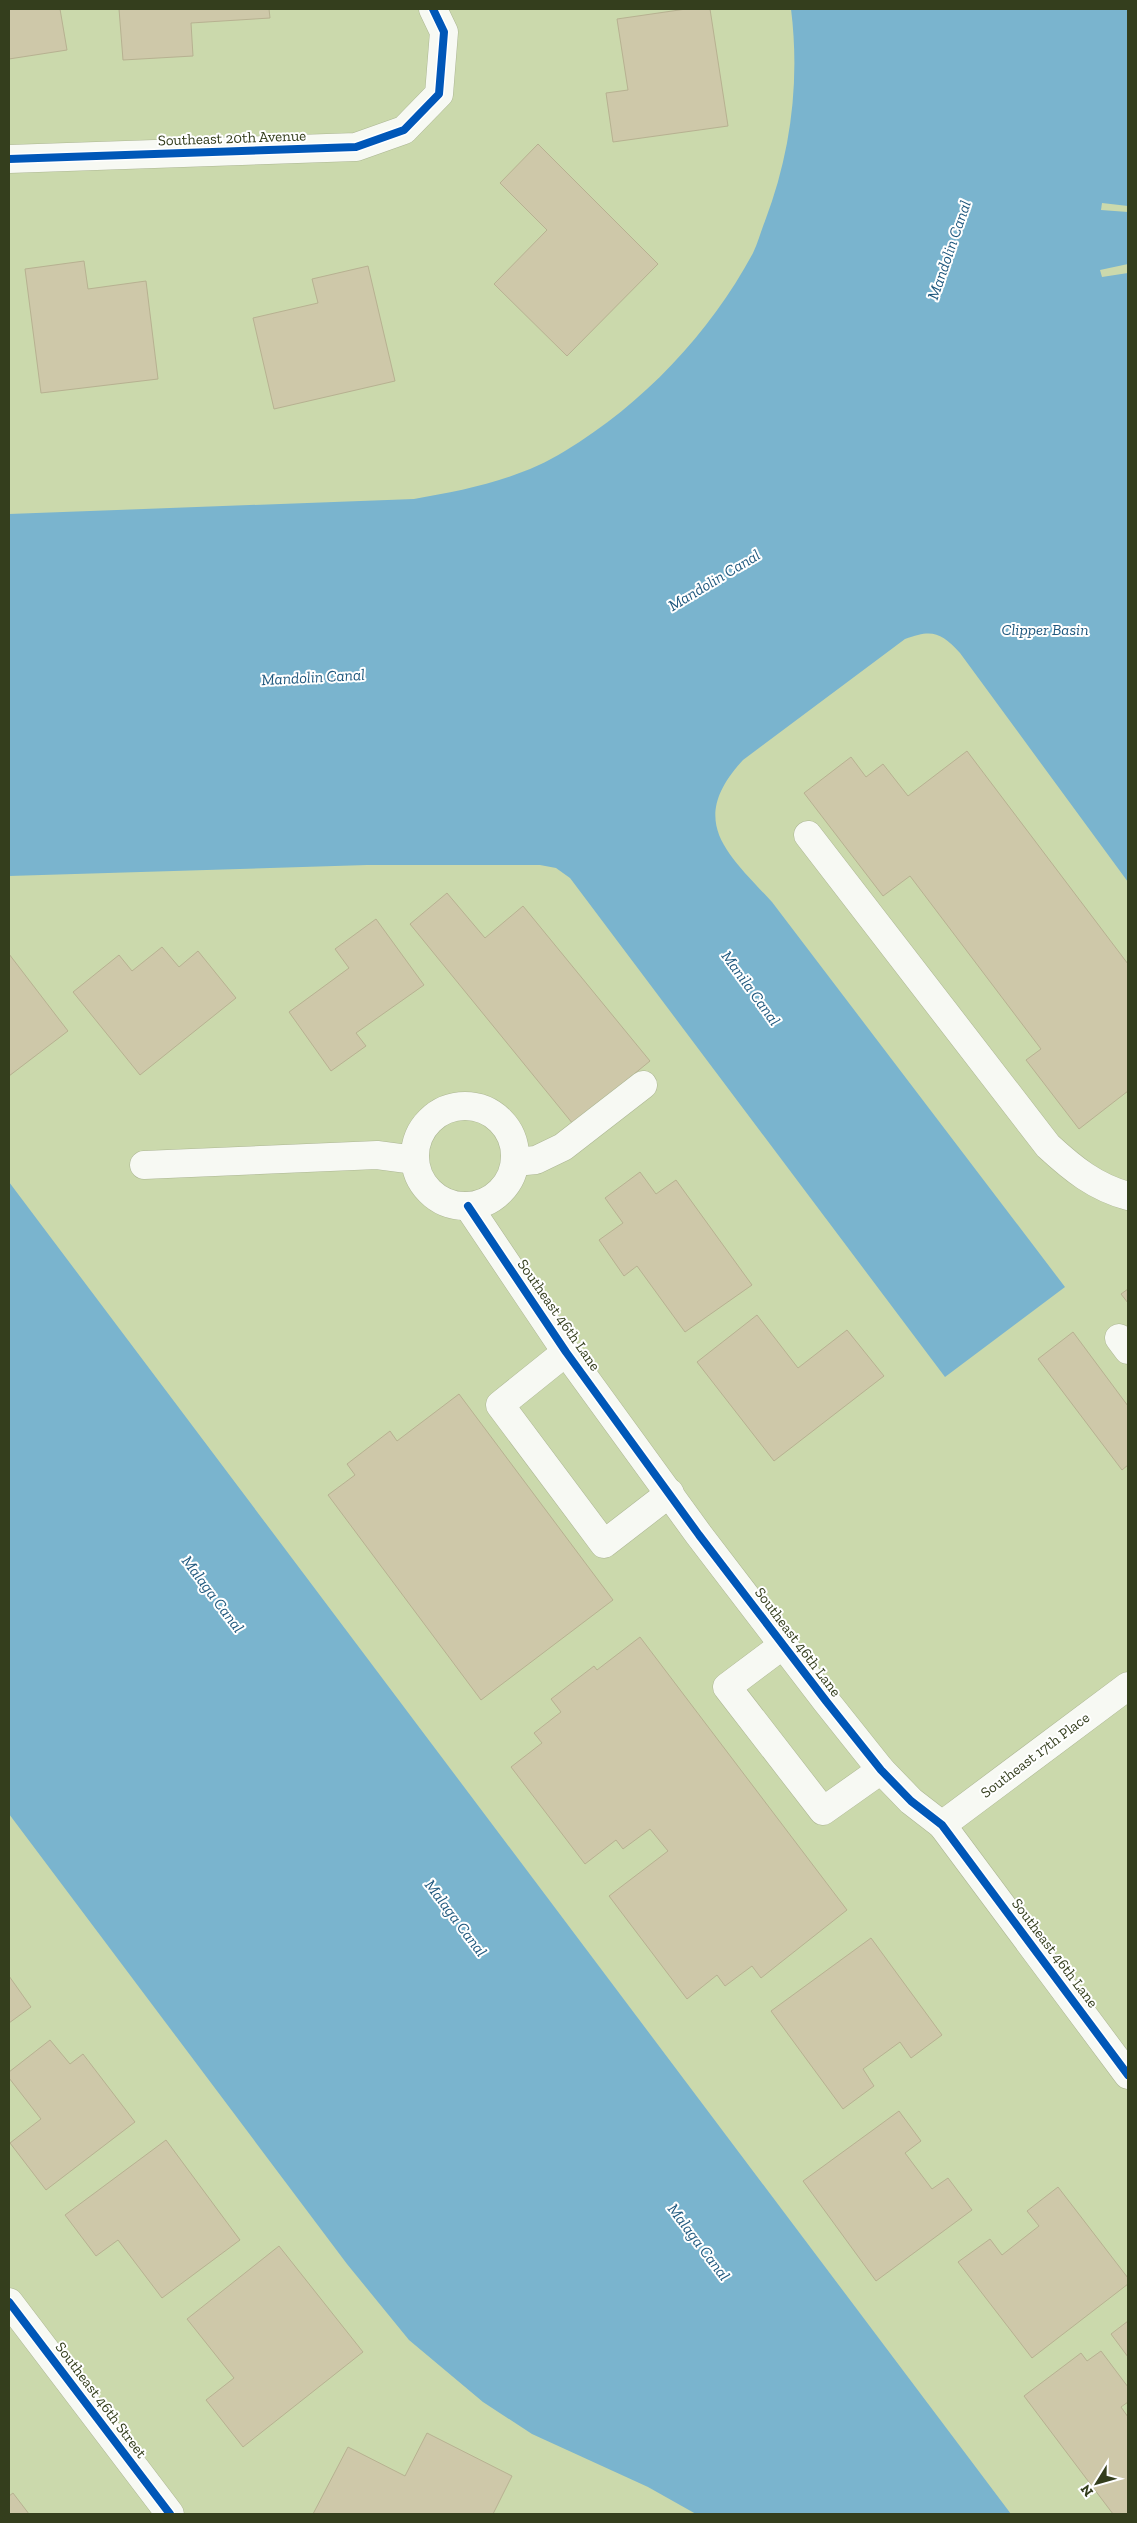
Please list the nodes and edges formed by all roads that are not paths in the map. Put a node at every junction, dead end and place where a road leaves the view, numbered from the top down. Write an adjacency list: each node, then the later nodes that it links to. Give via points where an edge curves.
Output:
1 (433, 9): 2 (street, Southeast 20th Avenue, via 444,32 439,94 404,130 356,147)
2 (9, 160)
3 (808, 835): 8 (street, via 1048,1146 1095,1184)
4 (643, 1085): 6 (street, via 563,1147 536,1160)
5 (415, 1160): 6 (street, via 416,1142 425,1125 439,1112 457,1106 475,1106 507,1126 514,1144); 7 (street, via 377,1155); 9 (street, via 419,1175 438,1198)
6 (515, 1162): 9 (street, via 510,1179 500,1193 485,1202)
7 (144, 1164)
8 (1128, 1196)
9 (468, 1206): 10 (street, Southeast 46th Lane)
10 (566, 1352): 11 (street, Southeast 46th Lane); 11 (street, via 500,1405 604,1544)
11 (670, 1493): 12 (street, Southeast 46th Lane)
12 (783, 1644): 14 (street, Southeast 46th Lane); 14 (street, via 728,1687 823,1811)
13 (1128, 1686): 15 (street, Southeast 17th Place)
14 (881, 1770): 15 (street, Southeast 46th Lane, via 911,1801)
15 (942, 1825): 16 (street, Southeast 46th Lane)
16 (1128, 2075)
17 (9, 2302): 18 (street, Southeast 46th Street)
18 (170, 2514)

